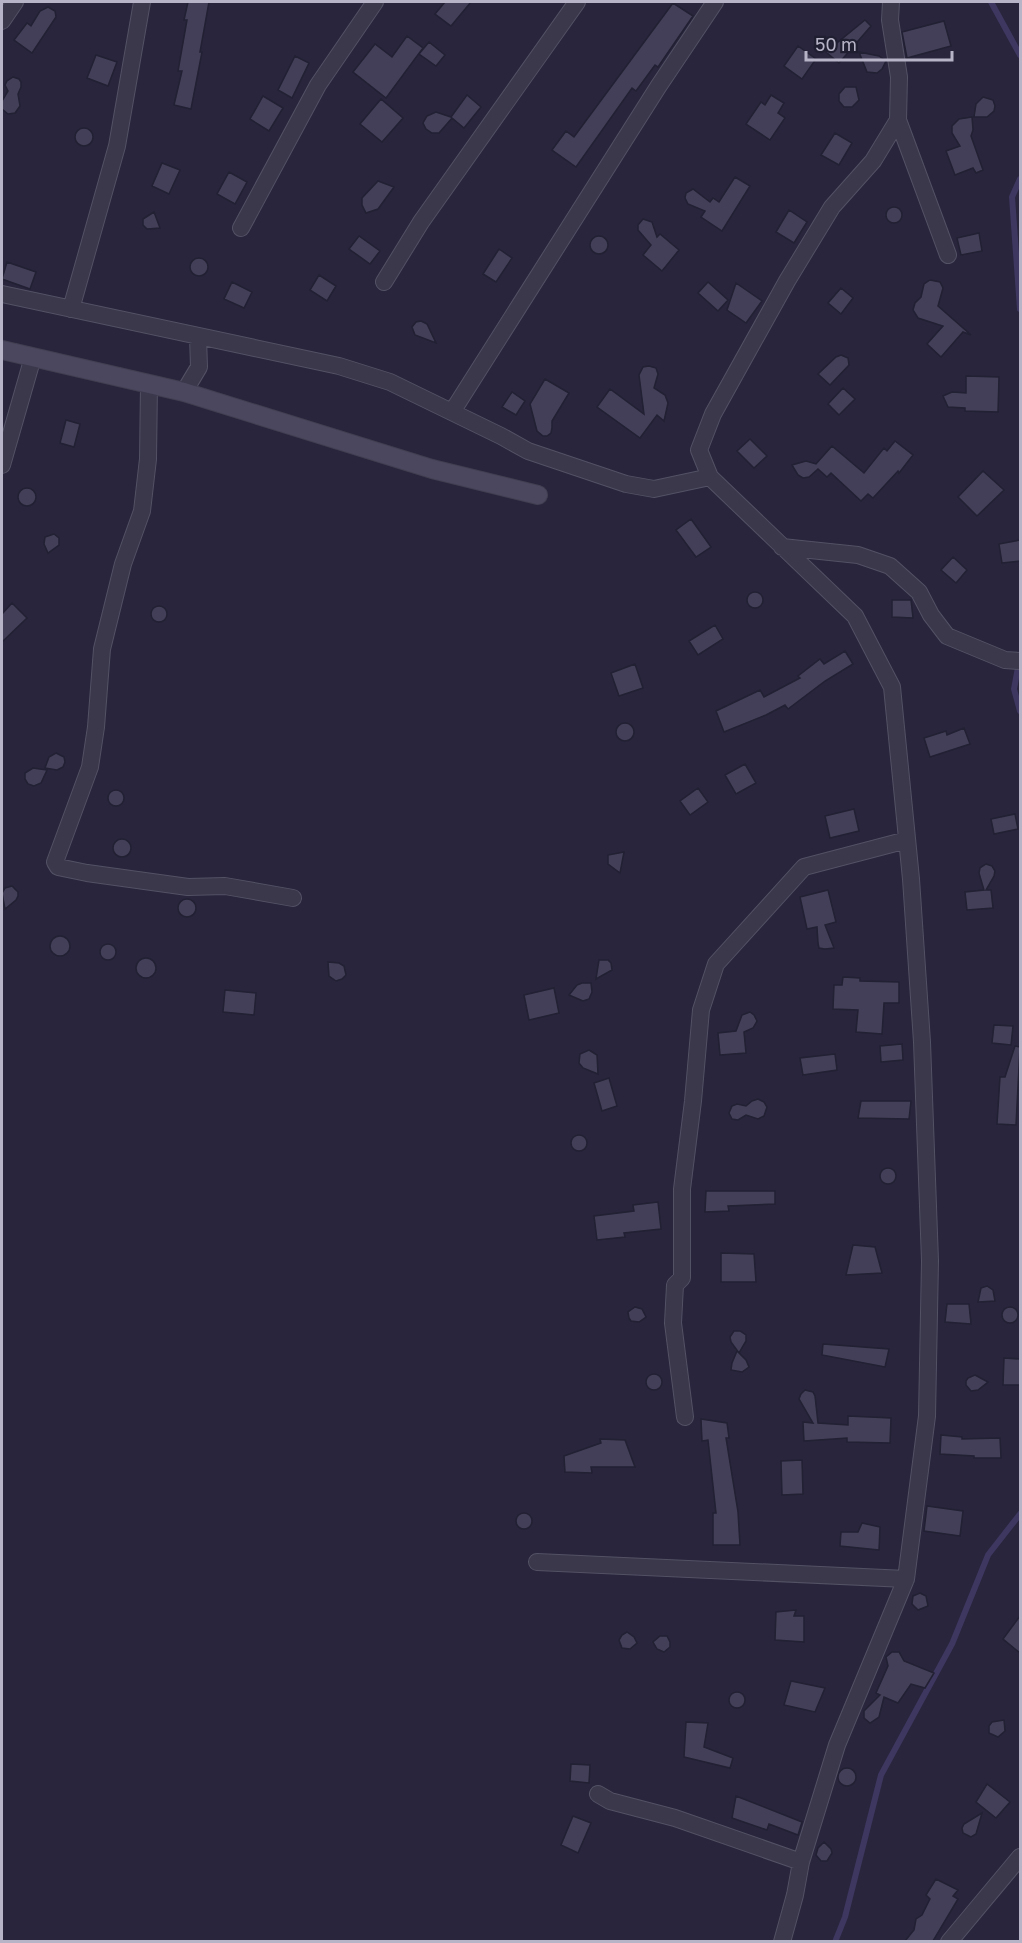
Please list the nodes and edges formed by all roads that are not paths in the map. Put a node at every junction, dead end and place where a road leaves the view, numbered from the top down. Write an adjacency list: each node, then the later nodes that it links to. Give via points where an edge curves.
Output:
1 (15, 2): 7 (street)
2 (142, 2): 13 (street, via 117,146)
3 (375, 2): 9 (street, via 318,85)
4 (577, 2): 11 (street, via 421,222)
5 (715, 2): 19 (street)
6 (891, 2): 8 (street)
7 (2, 21)
8 (898, 120): 10 (street); 21 (street, via 873,161 832,207 713,414 699,450)
9 (241, 228)
10 (948, 255)
11 (384, 282)
12 (2, 294): 13 (street)
13 (71, 309): 14 (street)
14 (198, 337): 18 (street, via 199,367); 19 (street, via 339,366 390,382)
15 (2, 350): 16 (street)
16 (33, 357): 17 (street); 20 (street)
17 (149, 384): 18 (street); 26 (street, via 148,459 142,512 123,564 102,650 90,767 55,862 58,867 87,873 188,887 225,886)
18 (184, 392): 22 (street, via 432,469)
19 (452, 412): 21 (street, via 528,451 626,484 654,489)
20 (2, 465)
21 (710, 477): 23 (street)
22 (538, 495)
23 (782, 547): 24 (street, via 858,555 890,566 919,592 947,636); 25 (street, via 855,616 892,687)
24 (1013, 660)
25 (907, 840): 27 (street, via 804,867 716,964 701,1010 682,1189 682,1278 675,1285 673,1323); 29 (street, via 922,1042 930,1261 927,1416)
26 (293, 898)
27 (685, 1417)
28 (537, 1562): 29 (street)
29 (906, 1579): 32 (street, via 837,1744)
30 (598, 1794): 32 (street)
31 (1020, 1857): 34 (street)
32 (801, 1862): 33 (street)
33 (782, 1941)
34 (949, 1941)

